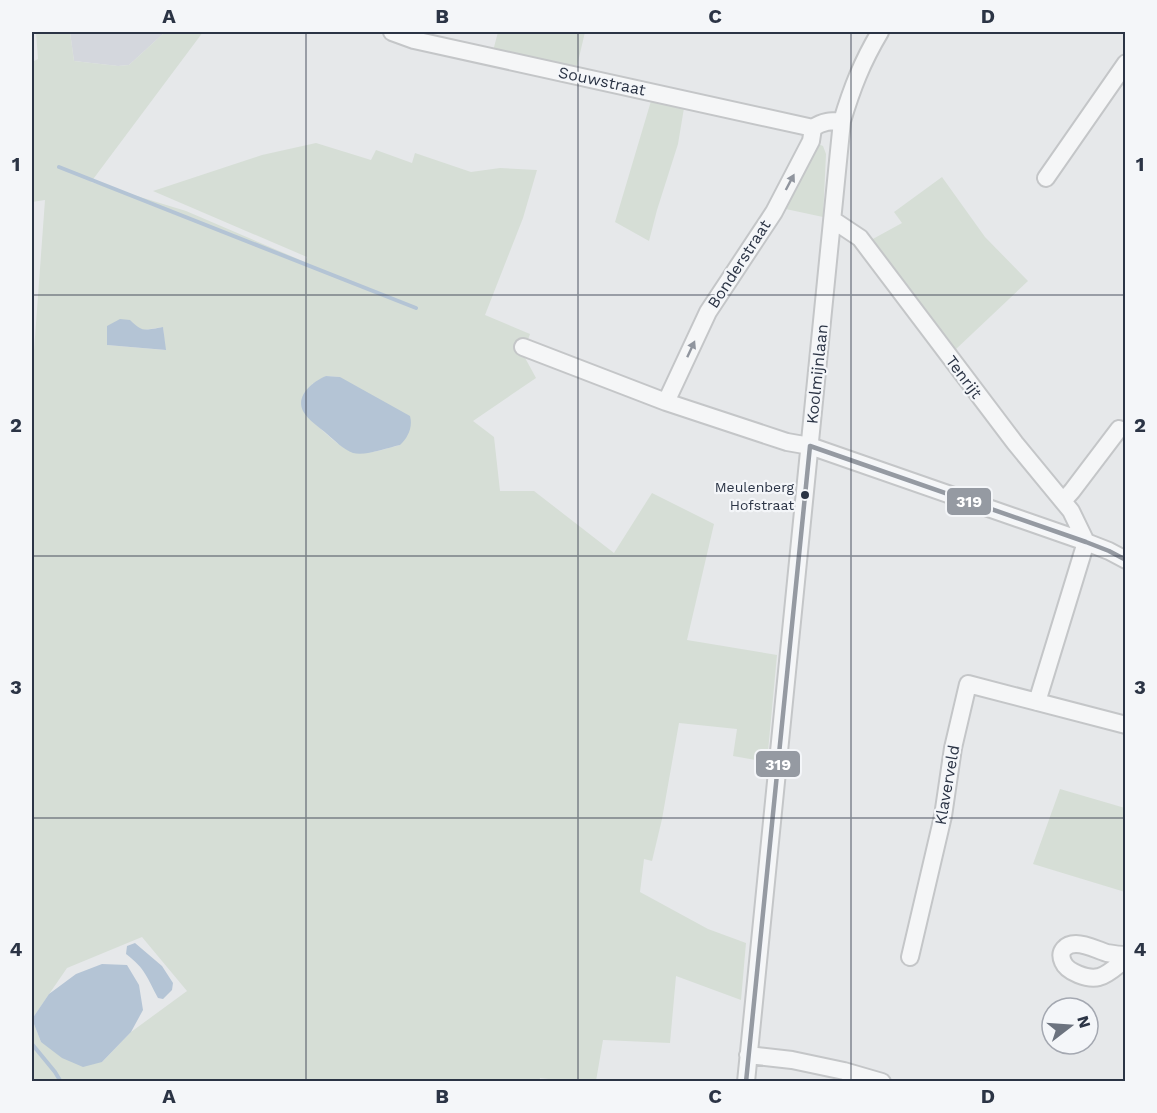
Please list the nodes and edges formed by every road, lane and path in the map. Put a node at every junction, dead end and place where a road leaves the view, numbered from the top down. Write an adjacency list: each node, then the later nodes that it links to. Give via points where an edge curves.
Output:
1 (392, 32): 5 (street, Souwstraat)
2 (880, 32): 4 (street, Koolmijnlaan, via 861,66)
3 (1125, 63): 7 (street)
4 (842, 121): 5 (street, Souwstraat); 6 (street, Koolmijnlaan)
5 (813, 128): 6 (street, Souwstraat, via 820,138); 10 (street, Bonderstraat, one-way to 5, via 708,312 774,212 811,141)
6 (840, 143): 8 (street, Koolmijnlaan)
7 (1046, 178)
8 (833, 220): 12 (street, Koolmijnlaan); 13 (street, Tenrijt, via 860,238)
9 (523, 347): 10 (street)
10 (666, 402): 12 (street)
11 (1119, 429): 13 (street)
12 (810, 446): 14 (street); 19 (street, Koolmijnlaan)
13 (1063, 501): 14 (street, Tenrijt)
14 (1086, 542): 15 (street); 16 (street)
15 (1125, 560)
16 (1037, 702): 17 (street, Klaverveld); 18 (street, Klaverveld, via 968,684)
17 (1125, 725)
18 (910, 957)
19 (748, 1055): 20 (street, Koolmijnlaan); 21 (street, via 792,1060)
20 (746, 1082)
21 (882, 1082)

